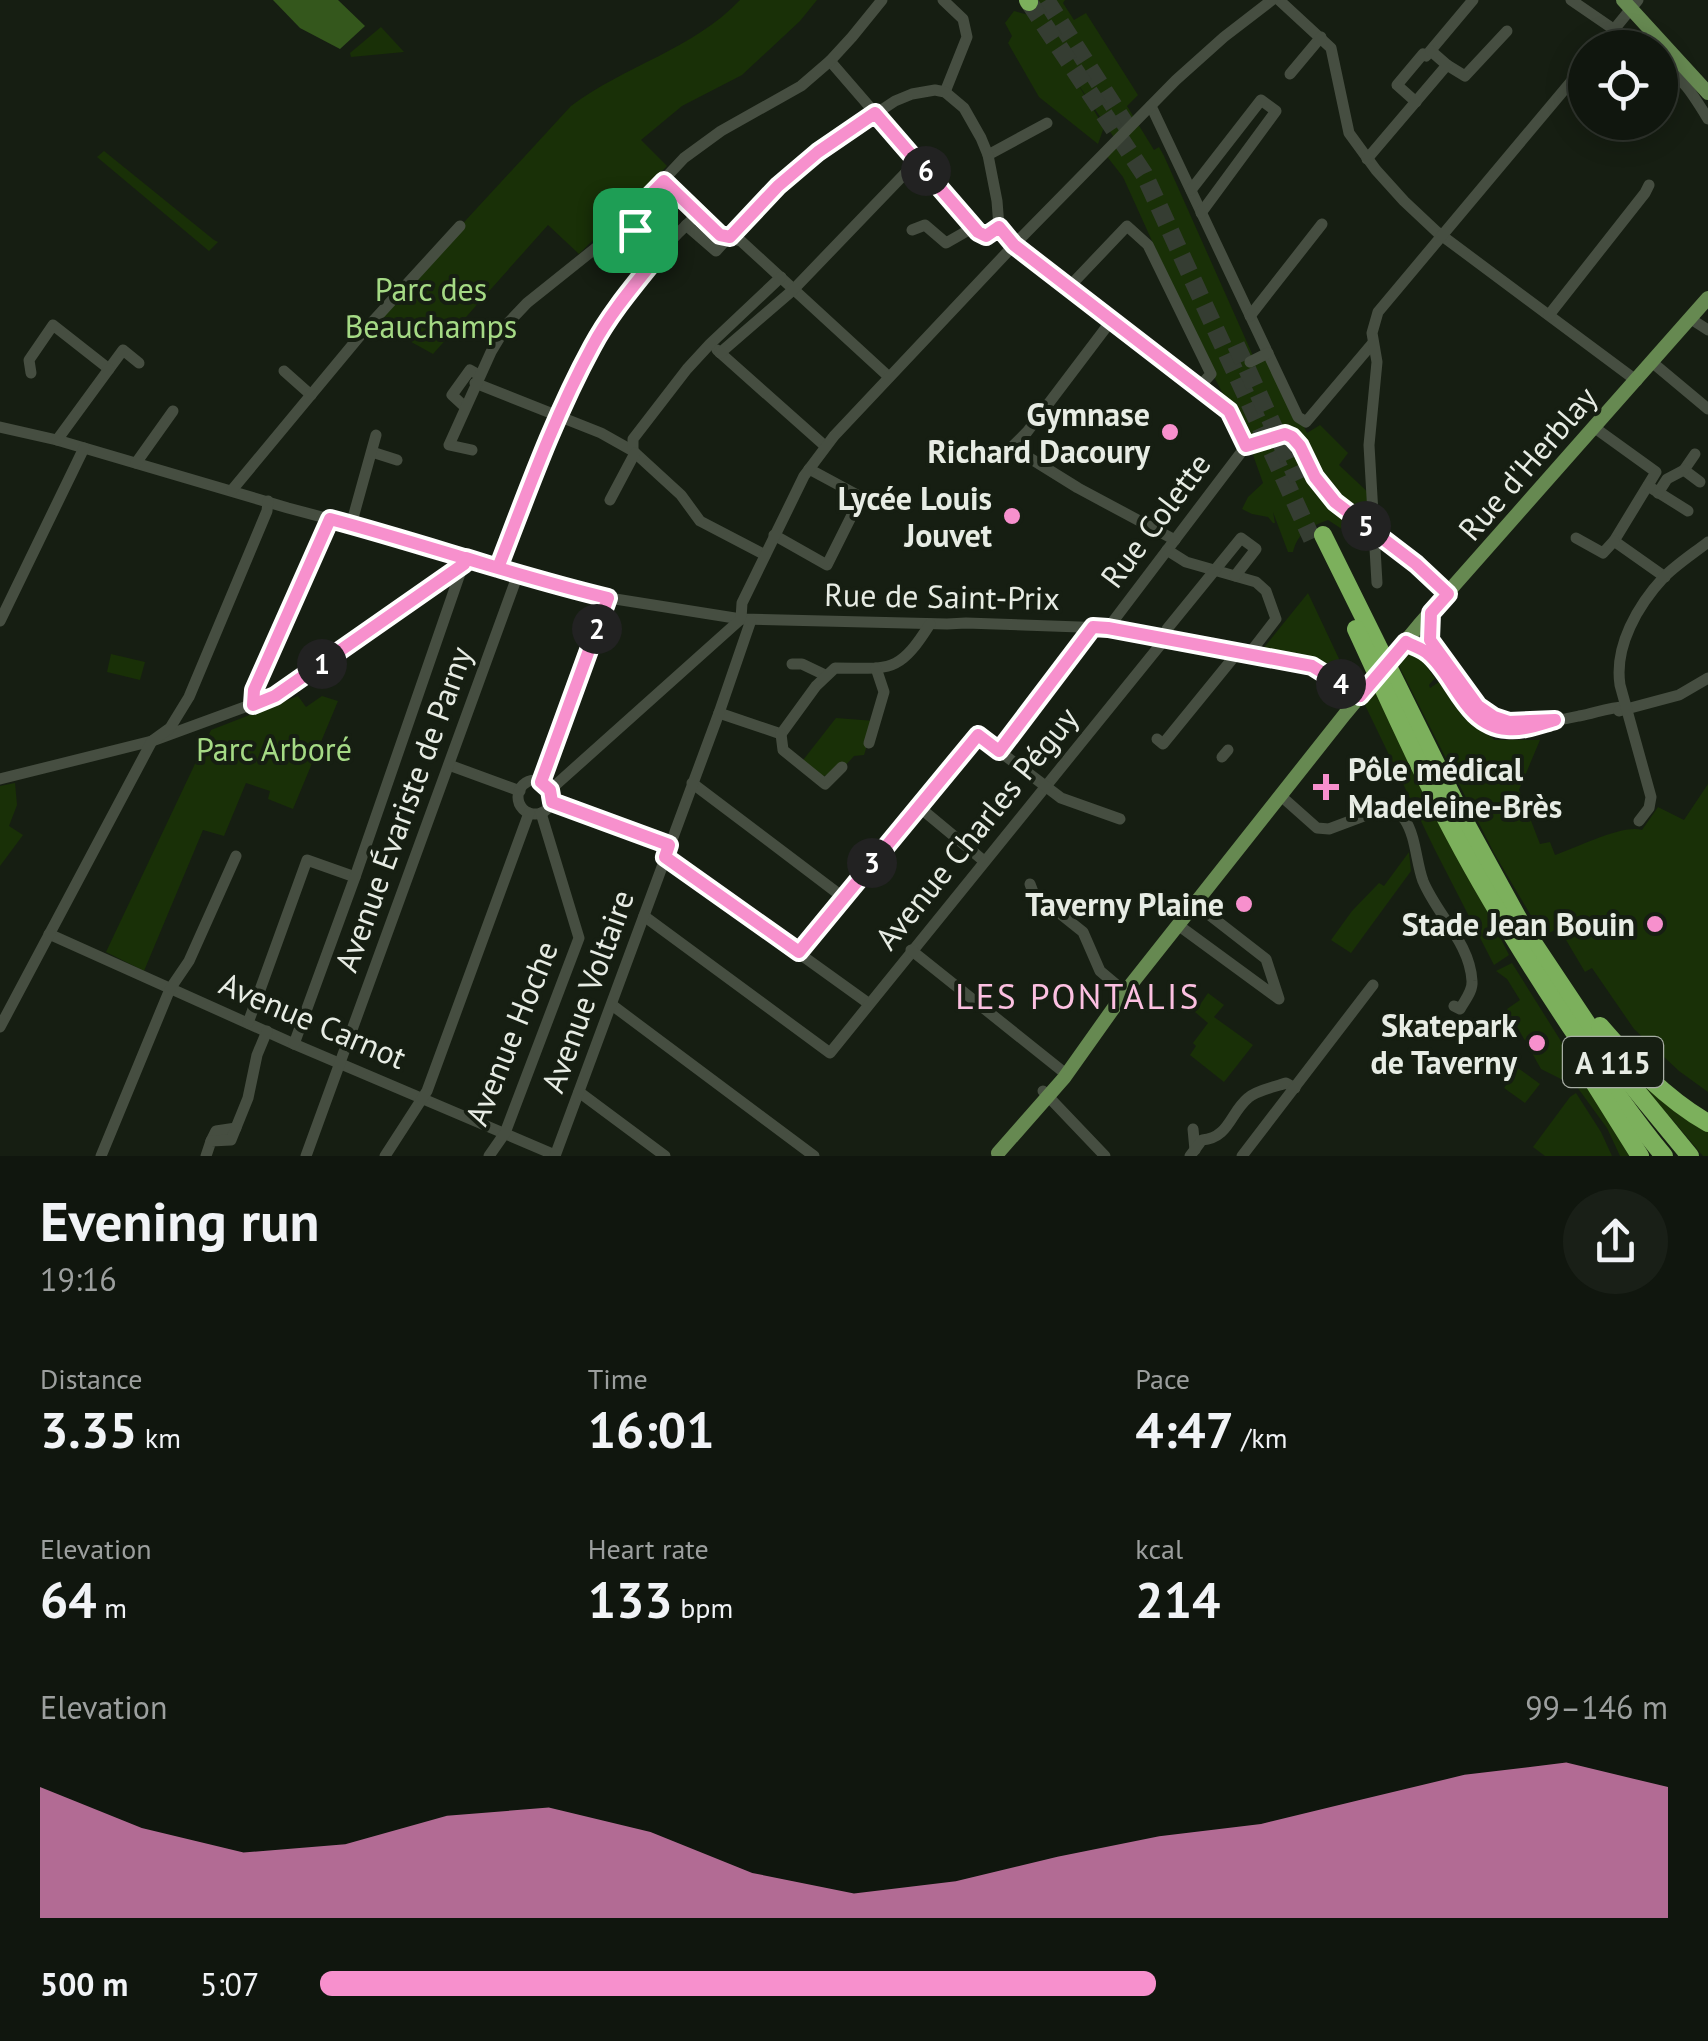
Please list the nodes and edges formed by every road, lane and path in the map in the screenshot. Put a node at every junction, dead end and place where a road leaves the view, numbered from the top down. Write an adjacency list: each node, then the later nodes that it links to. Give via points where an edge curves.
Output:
1 (882, 0): 13 (street)
2 (943, 0): 18 (street, via 963,19 967,36)
3 (1276, 0): 11 (street); 21 (street, Avenue Voltaire, via 1204,54)
4 (1473, 0): 12 (street)
5 (1571, 0): 8 (street)
6 (1614, 0): 7 (main road)
7 (1630, 5): 8 (street); 19 (main road)
8 (1615, 28): 10 (street)
9 (1508, 30): 14 (street, via 1465,76)
10 (1618, 30)
11 (1321, 37): 15 (street); 26 (street, via 1333,52 1349,134)
12 (1431, 50): 14 (street); 20 (street, via 1397,84)
13 (830, 61): 22 (street); 28 (street, via 684,158)
14 (1448, 65): 20 (street)
15 (1290, 74)
16 (1678, 76): 23 (street)
17 (1568, 85): 40 (street)
18 (945, 92): 22 (street, via 912,94); 25 (street, via 964,108)
19 (1708, 93)
20 (1416, 102): 26 (street)
21 (1151, 106): 30 (street); 42 (street, Avenue Voltaire)
22 (875, 113): 27 (street); 41 (street, via 778,186)
23 (1708, 120)
24 (1047, 123): 25 (street)
25 (988, 155): 38 (street)
26 (1367, 159): 40 (street)
27 (917, 161): 37 (street); 46 (street)
28 (664, 181): 32 (street); 33 (street)
29 (1648, 186): 48 (street)
30 (1190, 190): 31 (street); 31 (street, via 1261,100 1276,111)
31 (1201, 212): 49 (street)
32 (698, 214): 35 (street); 41 (street)
33 (626, 220): 43 (street); 63 (street, via 526,302)
34 (1322, 224): 49 (street)
35 (686, 225): 41 (street, via 716,251); 43 (street)
36 (460, 226): 66 (street)
37 (974, 227): 38 (street, via 986,236); 39 (street, via 946,242 926,225)
38 (999, 227): 42 (street)
39 (912, 230)
40 (1442, 236): 48 (street); 53 (street, via 1378,312)
41 (730, 237): 44 (street)
42 (1014, 245): 45 (street); 62 (street, Avenue Voltaire)
43 (660, 253): 69 (street, via 593,344)
44 (781, 277): 46 (street); 54 (street)
45 (1069, 288): 51 (street); 65 (street, via 1127,226 1148,245 1210,374)
46 (793, 290): 54 (street); 62 (street)
47 (1708, 298): 50 (main road, Rue d'Herblay)
48 (1549, 315): 64 (street)
49 (1250, 316): 55 (street)
50 (1691, 319): 52 (street); 57 (main road, Rue d'Herblay)
51 (1111, 321): 65 (street); 98 (street, via 1012,447)
52 (1708, 330)
53 (1372, 344): 55 (street, via 1306,422); 94 (street)
54 (715, 348): 74 (street); 79 (street, via 678,379 634,439)
55 (1268, 352): 56 (street)
56 (1250, 362)
57 (1653, 362): 64 (main road, Rue d'Herblay); 67 (street)
58 (139, 363): 59 (street, via 123,350)
59 (109, 369): 61 (street, via 53,326 29,360); 73 (street)
60 (284, 371): 66 (street)
61 (31, 373)
62 (889, 378): 74 (street, Avenue Voltaire)
63 (477, 379): 69 (street); 77 (street, via 449,445)
64 (1637, 380): 71 (main road, Rue d'Herblay)
65 (1198, 387): 75 (street, via 1229,411)
66 (311, 395): 86 (street)
67 (1708, 409)
68 (173, 411): 82 (street)
69 (558, 416): 79 (street); 101 (street)
70 (0, 427): 73 (street, Rue de Saint-Prix)
71 (1595, 428): 87 (street, via 1656,472); 107 (main road, Rue d'Herblay)
72 (376, 435): 78 (street)
73 (56, 440): 76 (street, Rue de Saint-Prix)
74 (826, 446): 83 (street, Avenue Voltaire)
75 (1246, 446): 94 (street, via 1292,437 1335,502); 98 (street, Rue Colette)
76 (84, 448): 82 (street, Rue de Saint-Prix); 111 (street)
77 (472, 450)
78 (372, 452): 81 (street); 92 (street)
79 (634, 452): 88 (street); 99 (street, via 700,521)
80 (1695, 454): 84 (street)
81 (397, 460)
82 (136, 463): 86 (street, Rue de Saint-Prix)
83 (809, 469): 93 (street, Avenue Voltaire); 93 (street, via 862,497 827,565)
84 (1684, 470): 85 (street); 87 (street)
85 (1700, 482)
86 (232, 490): 89 (street, Rue de Saint-Prix)
87 (1653, 490): 90 (street); 96 (street)
88 (610, 500)
89 (268, 501): 91 (street, Rue de Saint-Prix); 130 (street, via 189,697 170,728)
90 (1688, 511)
91 (330, 519): 92 (street, Rue de Saint-Prix); 124 (street)
92 (351, 525): 100 (street, Rue de Saint-Prix)
93 (774, 536): 99 (street, Avenue Voltaire)
94 (1375, 538): 106 (street); 107 (street)
95 (1576, 538): 96 (street, via 1606,556)
96 (1614, 541): 105 (street)
97 (1708, 542): 105 (street)
98 (1171, 545): 102 (street, via 1186,562); 114 (street, Rue Colette)
99 (764, 555): 110 (street, Avenue Voltaire, via 742,602)
100 (464, 561): 101 (street, Rue de Saint-Prix); 124 (street); 148 (street)
101 (498, 568): 103 (street, Rue de Saint-Prix)
102 (1214, 570): 104 (street); 104 (street, Avenue Charles Péguy, via 1241,538 1256,549); 116 (street, Avenue Charles Péguy)
103 (518, 574): 108 (street, Rue de Saint-Prix); 133 (street, Avenue Évariste de Parny)
104 (1234, 576): 118 (street, via 1262,585 1276,619)
105 (1664, 577): 125 (street, via 1624,641 1618,667)
106 (1377, 583)
107 (1448, 594): 109 (main road, Rue d'Herblay)
108 (608, 598): 110 (street, Rue de Saint-Prix); 139 (street)
109 (1431, 613): 115 (main road, Rue d'Herblay); 117 (street)
110 (746, 620): 112 (street, Rue de Saint-Prix); 126 (street, Avenue Voltaire); 139 (street)
111 (0, 621)
112 (930, 624): 113 (street, Rue de Saint-Prix); 120 (street, via 898,665)
113 (1093, 627): 114 (street, Rue de Saint-Prix); 132 (street)
114 (1108, 628): 116 (street, Rue de Saint-Prix)
115 (1410, 637): 117 (street); 123 (main road, Rue d'Herblay); 127 (street, via 1478,717 1513,730)
116 (1165, 639): 118 (street, Rue de Saint-Prix); 137 (street, Avenue Charles Péguy)
117 (1430, 640): 127 (street, via 1485,712 1509,722)
118 (1243, 653): 123 (street, Rue de Saint-Prix, via 1308,665); 129 (street, via 1163,744)
119 (792, 664): 121 (street)
120 (876, 668): 121 (street, via 834,668); 131 (street, via 884,700)
121 (824, 676): 128 (street)
122 (1705, 680): 125 (street)
123 (1360, 695): 140 (main road, Rue d'Herblay)
124 (253, 705): 130 (street)
125 (1626, 708): 127 (street); 144 (street, via 1651,798)
126 (719, 714): 128 (street); 136 (street, Avenue Voltaire)
127 (1555, 720)
128 (780, 734): 134 (street, via 783,750 825,784)
129 (1157, 739)
130 (152, 741): 135 (street); 154 (street)
131 (869, 743)
132 (999, 751): 137 (street); 141 (street, via 978,735)
133 (450, 765): 138 (street); 169 (street, Avenue Évariste de Parny)
134 (842, 767)
135 (0, 779)
136 (692, 783): 145 (street, Avenue Voltaire); 150 (street)
137 (1044, 787): 143 (street); 147 (street, Avenue Charles Péguy)
138 (520, 791): 139 (street, via 526,783); 142 (street, Avenue Hoche, via 519,801)
139 (548, 791): 142 (street); 145 (street)
140 (1281, 796): 151 (main road, Rue d'Herblay); 164 (street, via 1318,828 1385,808 1404,819 1423,880 1470,969 1473,987 1460,1009)
141 (919, 806): 147 (street); 150 (street)
142 (535, 813): 174 (street); 177 (street, Avenue Hoche, via 579,938)
143 (1120, 819)
144 (1639, 821)
145 (667, 851): 152 (street, Avenue Voltaire); 156 (street)
146 (236, 856): 160 (street)
147 (984, 861): 155 (street, Avenue Charles Péguy)
148 (355, 877): 165 (street, via 307,860); 168 (street)
149 (1030, 884): 161 (street, via 1083,932 1100,972)
150 (844, 898): 156 (street)
151 (1194, 903): 153 (main road, Rue d'Herblay); 153 (street, via 1266,959 1279,999)
152 (644, 916): 162 (street, Avenue Charles Péguy, via 830,1053); 163 (street, Avenue Voltaire)
153 (1178, 925): 161 (main road, Rue d'Herblay)
154 (49, 934): 160 (street, Avenue Carnot); 166 (street)
155 (912, 950): 162 (street, Avenue Charles Péguy); 170 (street)
156 (799, 952): 162 (street)
157 (1523, 956): 158 (highway, A 115, via 1453,832 1318,537 1484,860); 190 (highway, via 1530,978); 191 (highway, A 115)
158 (1544, 961): 175 (highway, via 1658,1086); 192 (highway, A 115)
159 (1373, 985): 171 (street)
160 (170, 989): 165 (street, Avenue Carnot); 180 (street)
161 (1124, 992): 170 (main road, Rue d'Herblay)
162 (868, 1003)
163 (612, 1005): 172 (street, Avenue Voltaire); 187 (street)
164 (1454, 1006)
165 (248, 1023): 167 (street, Avenue Carnot)
166 (0, 1027)
167 (267, 1032): 168 (street, Avenue Carnot); 181 (street, via 231,1140 211,1141)
168 (294, 1044): 169 (street, Avenue Carnot)
169 (340, 1063): 174 (street, Avenue Carnot); 182 (street, Avenue Évariste de Parny)
170 (1063, 1072): 173 (main road, Rue d'Herblay)
171 (1295, 1088): 178 (street, via 1286,1083 1249,1097 1221,1135); 189 (street)
172 (580, 1092): 185 (street, Avenue Voltaire); 186 (street)
173 (1046, 1093): 179 (main road, Rue d'Herblay); 188 (street)
174 (423, 1097): 177 (street, Avenue Carnot); 183 (street)
175 (1708, 1123)
176 (1192, 1129): 178 (street)
177 (505, 1132): 184 (street, Avenue Hoche); 185 (street, Avenue Carnot)
178 (1196, 1149)
179 (997, 1155)
180 (101, 1156)
181 (206, 1156)
182 (306, 1156)
183 (385, 1156)
184 (489, 1156)
185 (555, 1156)
186 (665, 1156)
187 (814, 1156)
188 (1105, 1156)
189 (1242, 1156)
190 (1640, 1156)
191 (1664, 1156)
192 (1690, 1156)

